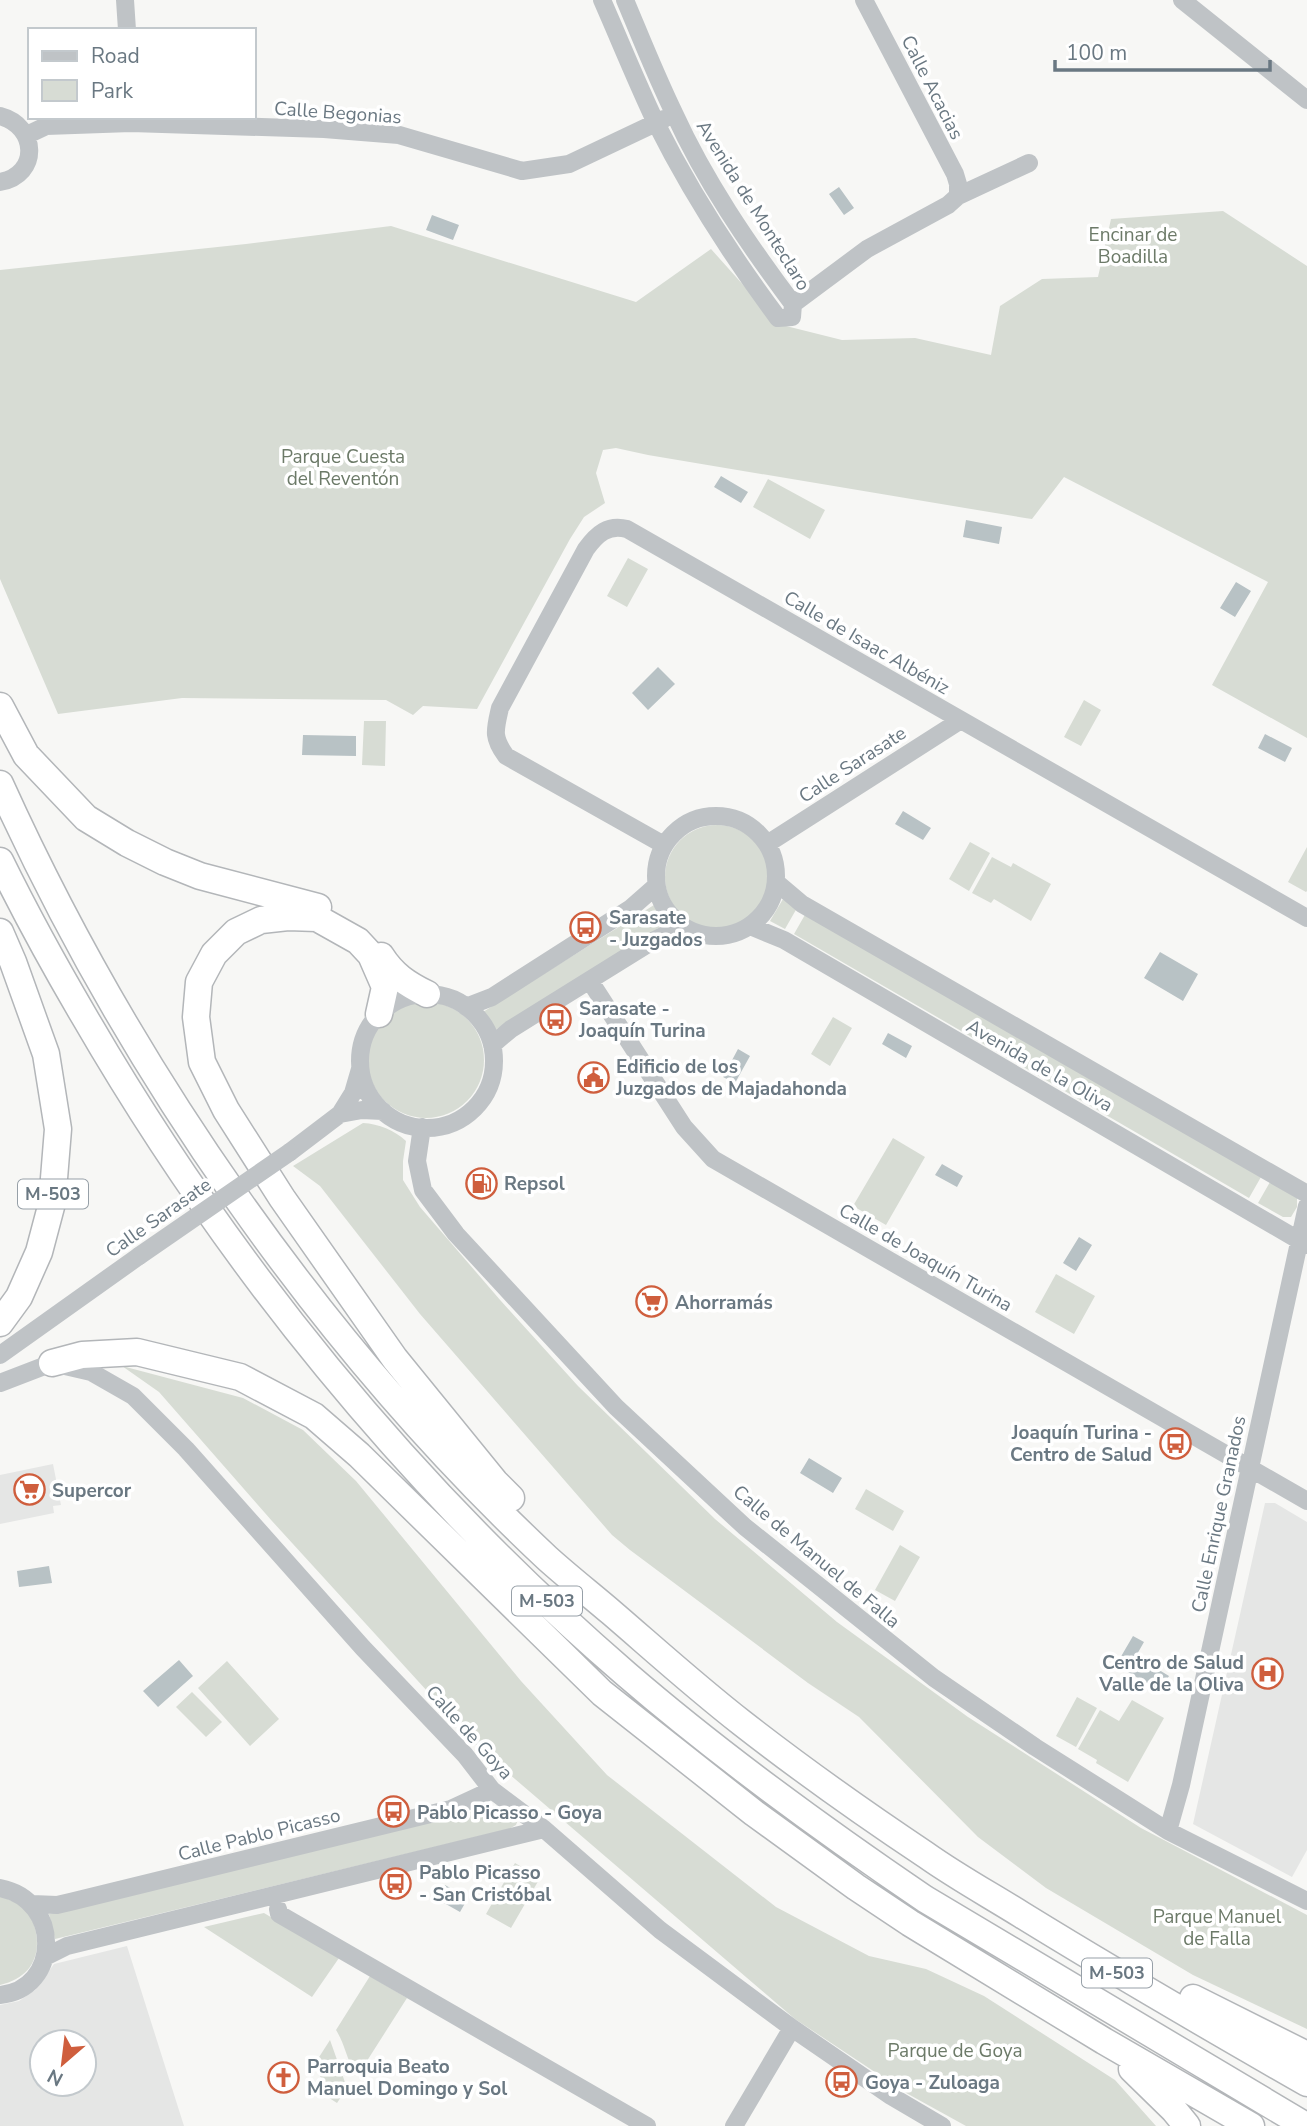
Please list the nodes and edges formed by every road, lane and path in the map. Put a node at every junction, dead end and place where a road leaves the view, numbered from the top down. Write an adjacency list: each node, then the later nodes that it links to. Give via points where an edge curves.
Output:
1 (125, 0): 6 (street)
2 (602, 0): 11 (street, Avenida de Monteclaro)
3 (625, 0): 8 (street, Avenida de Monteclaro)
4 (864, 0): 15 (street, Calle Acacias, via 955,174)
5 (1182, 0): 7 (street)
6 (127, 28)
7 (1307, 100)
8 (674, 115): 11 (street, Calle Begonias); 16 (street, Avenida de Monteclaro, via 713,187)
9 (0, 116): 12 (street, via 12,120)
10 (131, 120): 11 (street, Calle Begonias, via 399,135 522,171 569,164); 12 (street, Calle Begonias, via 46,126)
11 (656, 122): 16 (street, Avenida de Monteclaro, via 738,265 778,318 792,317)
12 (27, 135): 14 (street, via 29,157 24,167)
13 (1029, 163): 15 (street)
14 (0, 182)
15 (958, 196): 16 (street, via 867,249)
16 (793, 304)
17 (0, 706): 30 (highway, via 26,755 86,818 127,843 200,876 323,909 363,934 389,970)
18 (961, 720): 20 (street, Calle Sarasate); 21 (street, Calle de Isaac Albéniz, via 627,529 606,529 586,549 500,708 494,732 506,756); 25 (street, Calle de Isaac Albéniz)
19 (0, 784): 48 (highway, M-503, via 74,936 150,1065 250,1215 320,1309 409,1414 539,1550)
20 (767, 844): 21 (street, via 754,829 736,819 715,816 677,830); 23 (street)
21 (664, 845): 24 (street)
22 (0, 861): 47 (highway, M-503, via 45,950 119,1077 227,1237 375,1424)
23 (776, 882): 27 (street, via 772,899); 38 (street, Avenida de la Oliva, via 802,904)
24 (656, 886): 26 (street, via 666,908); 31 (street, via 631,908 492,997)
25 (1307, 918)
26 (682, 926): 27 (street, via 716,937); 29 (street)
27 (750, 926): 40 (street, Avenida de la Oliva, via 784,940)
28 (0, 932): 41 (highway, M-503, via 46,1054 58,1129 52,1203 39,1252 19,1297)
29 (590, 981): 33 (street); 45 (street, Calle de Joaquín Turina, via 684,1128 713,1158)
30 (427, 994): 31 (street, via 448,997); 32 (street, via 401,999)
31 (466, 1007): 33 (street, via 483,1024)
32 (379, 1014): 34 (street, via 363,1039); 48 (highway, via 385,987 371,955 358,941 317,918 261,920 236,932 214,954 199,982 196,1017 202,1062 226,1110 282,1198 396,1359 495,1482 559,1547)
33 (492, 1045): 37 (street, via 489,1087 477,1105 460,1119)
34 (360, 1069): 35 (street, via 372,1099); 36 (street, Calle Sarasate)
35 (383, 1111): 36 (street); 37 (street)
36 (340, 1114): 42 (street, Calle Sarasate, bridge)
37 (422, 1128): 52 (street, Calle de Manuel de Falla, via 417,1161 423,1189 456,1234 616,1407 745,1527 934,1678)
38 (1307, 1194)
39 (1307, 1206): 40 (street, Calle Enrique Granados)
40 (1303, 1243): 45 (street, Calle Enrique Granados)
41 (0, 1323)
42 (0, 1354)
43 (52, 1363): 44 (street); 49 (street, Calle de Goya, via 91,1372 133,1396 465,1755); 50 (highway, via 82,1355 137,1352 240,1377 314,1416 602,1693)
44 (0, 1383)
45 (1249, 1467): 46 (street, Calle de Joaquín Turina); 52 (street, Calle Enrique Granados)
46 (1307, 1501)
47 (533, 1588): 50 (highway, via 570,1644 612,1687); 69 (highway, M-503, via 715,1748 869,1861)
48 (611, 1613): 53 (highway, M-503, via 739,1721)
49 (492, 1790): 51 (street, Calle de Goya); 56 (street, Calle Pablo Picasso, via 451,1809 57,1905)
50 (754, 1813): 61 (highway, via 910,1923)
51 (544, 1829): 58 (street, via 67,1946); 60 (street, Calle de Goya, via 660,1930)
52 (1168, 1831): 55 (street, Calle de Manuel de Falla)
53 (930, 1859): 62 (highway); 63 (highway, M-503)
54 (0, 1888): 56 (street)
55 (1307, 1901)
56 (32, 1905): 58 (street, via 47,1938)
57 (278, 1909): 64 (street, via 279,1914)
58 (45, 1957): 59 (street, via 37,1974 23,1987)
59 (0, 1995)
60 (792, 2028): 65 (street); 66 (street, Calle de Goya)
61 (1104, 2040): 67 (highway); 68 (highway)
62 (1307, 2055)
63 (1307, 2083)
64 (647, 2126)
65 (734, 2126)
66 (942, 2126)
67 (1187, 2126)
68 (1251, 2126)
69 (1306, 2126)

